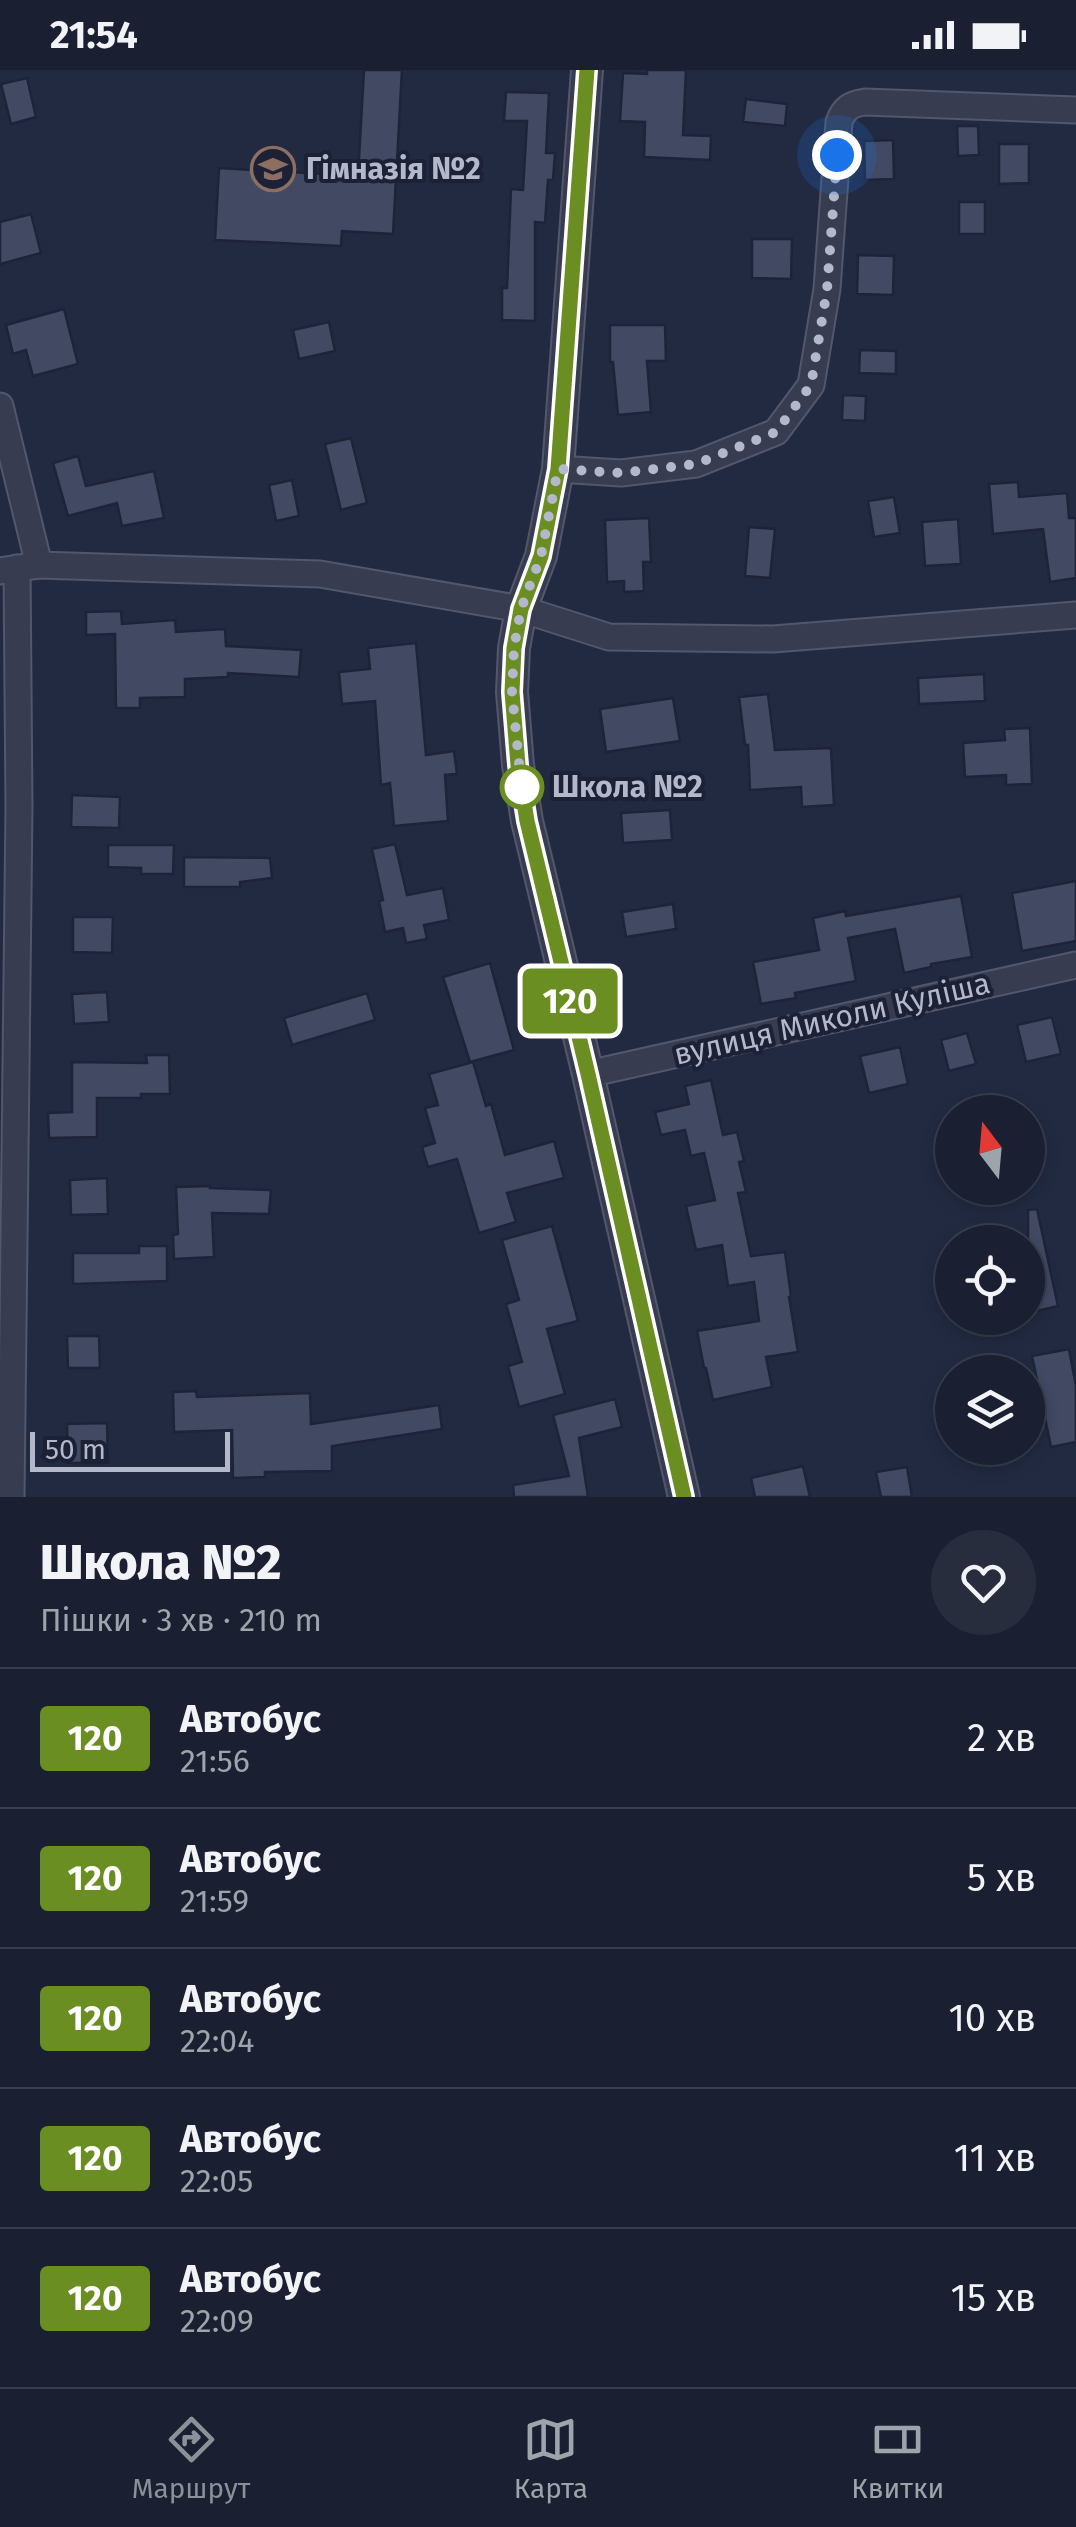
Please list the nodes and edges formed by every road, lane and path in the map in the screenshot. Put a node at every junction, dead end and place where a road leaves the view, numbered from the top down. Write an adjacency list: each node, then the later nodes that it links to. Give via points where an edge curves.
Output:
1 (587, 70): 4 (street)
2 (1076, 110): 4 (street, via 852,104 840,122 827,290 811,385 776,432 696,464 621,473)
3 (0, 406): 5 (street)
4 (558, 469): 6 (street, via 541,556)
5 (19, 568): 6 (street, via 320,574); 10 (street)
6 (521, 609): 7 (street, via 609,637 772,638); 9 (street, via 512,692 518,765)
7 (1076, 615)
8 (1076, 965): 9 (street, вулиця Миколи Куліша)
9 (588, 1074): 11 (street)
10 (11, 1497)
11 (684, 1497)

